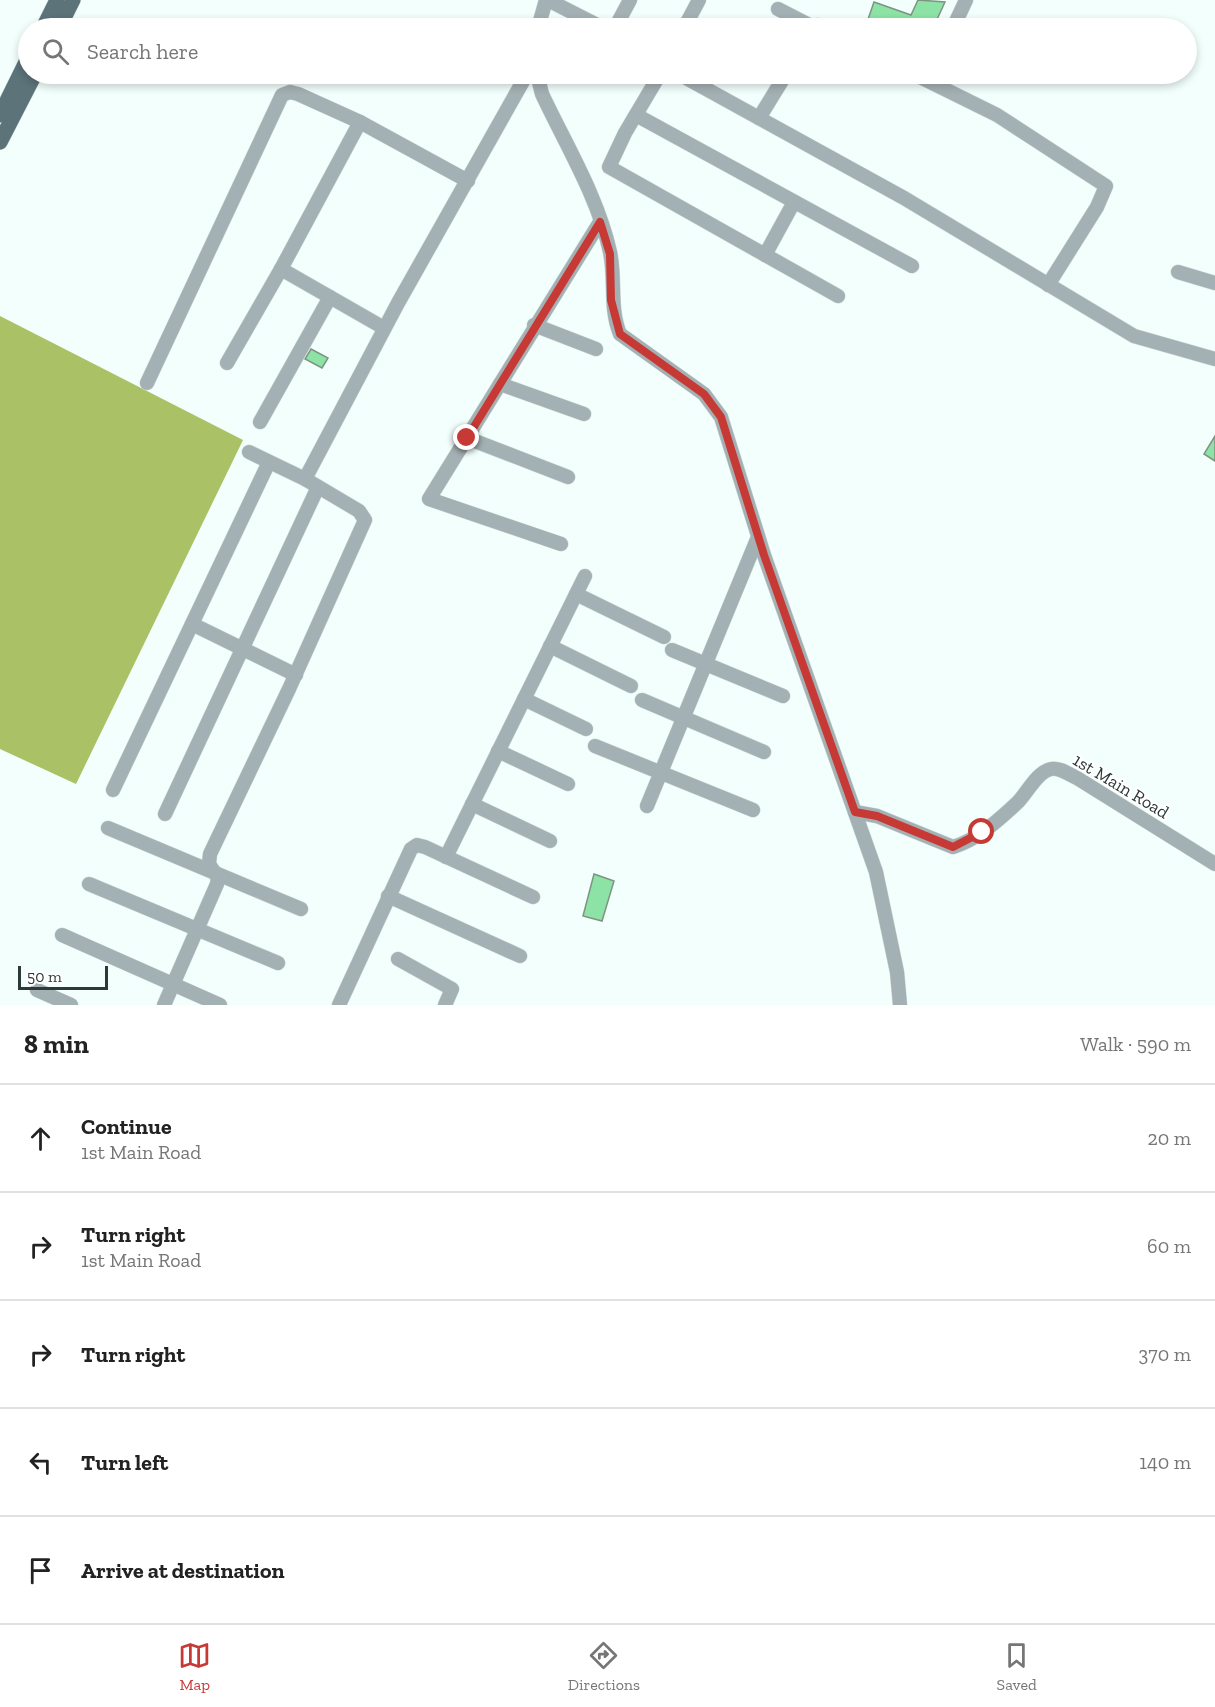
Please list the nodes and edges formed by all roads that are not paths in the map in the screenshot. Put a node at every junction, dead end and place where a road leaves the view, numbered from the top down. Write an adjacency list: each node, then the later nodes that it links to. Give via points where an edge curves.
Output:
1 (57, 0): 8 (main road)
2 (73, 0): 9 (main road)
3 (547, 0): 10 (street); 11 (street)
4 (630, 0): 12 (street)
5 (699, 0): 13 (street)
6 (966, 0): 15 (street)
7 (778, 9): 14 (street)
8 (48, 18)
9 (64, 18)
10 (541, 18)
11 (583, 18)
12 (620, 18)
13 (689, 18)
14 (796, 18)
15 (957, 18)
16 (18, 78): 24 (main road)
17 (30, 84): 28 (main road)
18 (521, 84): 29 (street)
19 (540, 84): 31 (street)
20 (654, 84): 25 (street)
21 (697, 84): 26 (street)
22 (780, 84): 26 (street)
23 (942, 84): 37 (street, via 1106,186)
24 (0, 113)
25 (636, 115): 30 (street); 32 (street, via 610,162 613,172)
26 (759, 118): 37 (street)
27 (360, 122): 29 (street); 34 (street); 45 (street, via 298,94 282,95)
28 (0, 142)
29 (468, 181): 41 (street)
30 (794, 202): 32 (street); 33 (street)
31 (600, 222): 40 (street); 55 (street, via 610,254 611,300 620,334 704,394 721,417)
32 (765, 255): 38 (street)
33 (912, 266)
34 (281, 269): 39 (street); 44 (street)
35 (1178, 272): 36 (street)
36 (1215, 283)
37 (1048, 285): 43 (street, via 1134,336)
38 (838, 296)
39 (330, 297): 41 (street); 48 (street)
40 (534, 325): 42 (street); 46 (street)
41 (384, 328): 53 (street)
42 (596, 349)
43 (1215, 359)
44 (227, 363)
45 (147, 383)
46 (500, 384): 47 (street); 49 (street)
47 (584, 414)
48 (261, 422)
49 (467, 438): 52 (street); 56 (street, via 429,499)
50 (249, 452): 51 (street)
51 (269, 462): 53 (street); 59 (street)
52 (568, 477)
53 (305, 479): 54 (street)
54 (318, 487): 62 (street); 65 (street, via 359,512 365,520)
55 (758, 537): 64 (street); 81 (street)
56 (561, 544)
57 (585, 576): 58 (street)
58 (576, 594): 60 (street); 61 (street)
59 (192, 624): 62 (street); 77 (street)
60 (664, 637)
61 (550, 646): 66 (street); 68 (street)
62 (243, 649): 65 (street); 82 (street)
63 (672, 650): 64 (street)
64 (707, 664): 67 (street); 70 (street)
65 (296, 675): 87 (street, via 210,854 210,864)
66 (631, 686)
67 (783, 696)
68 (524, 699): 71 (street); 73 (street)
69 (642, 700): 70 (street)
70 (684, 717): 74 (street); 75 (street)
71 (586, 729)
72 (595, 746): 75 (street)
73 (498, 751): 76 (street); 78 (street)
74 (764, 752)
75 (661, 773): 79 (street); 80 (street)
76 (568, 783)
77 (113, 790)
78 (472, 804): 84 (street); 85 (street)
79 (647, 806)
80 (753, 810)
81 (855, 812): 86 (street, 1st Main Road, via 877,816 953,847 982,832 1019,801 1042,774 1058,770); 104 (street, via 876,872)
82 (165, 814)
83 (108, 828): 87 (street)
84 (550, 841)
85 (446, 857): 89 (street, via 417,845 411,849); 90 (street)
86 (1215, 864)
87 (217, 874): 91 (street); 92 (street, via 217,884)
88 (89, 884): 92 (street)
89 (388, 896): 94 (street); 102 (street)
90 (532, 897)
91 (301, 909)
92 (197, 929): 96 (street); 97 (street)
93 (62, 936): 97 (street)
94 (520, 956)
95 (398, 959): 103 (street, via 452,989)
96 (278, 963)
97 (174, 983): 100 (street); 101 (street)
98 (37, 990): 99 (street)
99 (71, 1005)
100 (164, 1005)
101 (220, 1005)
102 (339, 1005)
103 (445, 1005)
104 (900, 1005)

